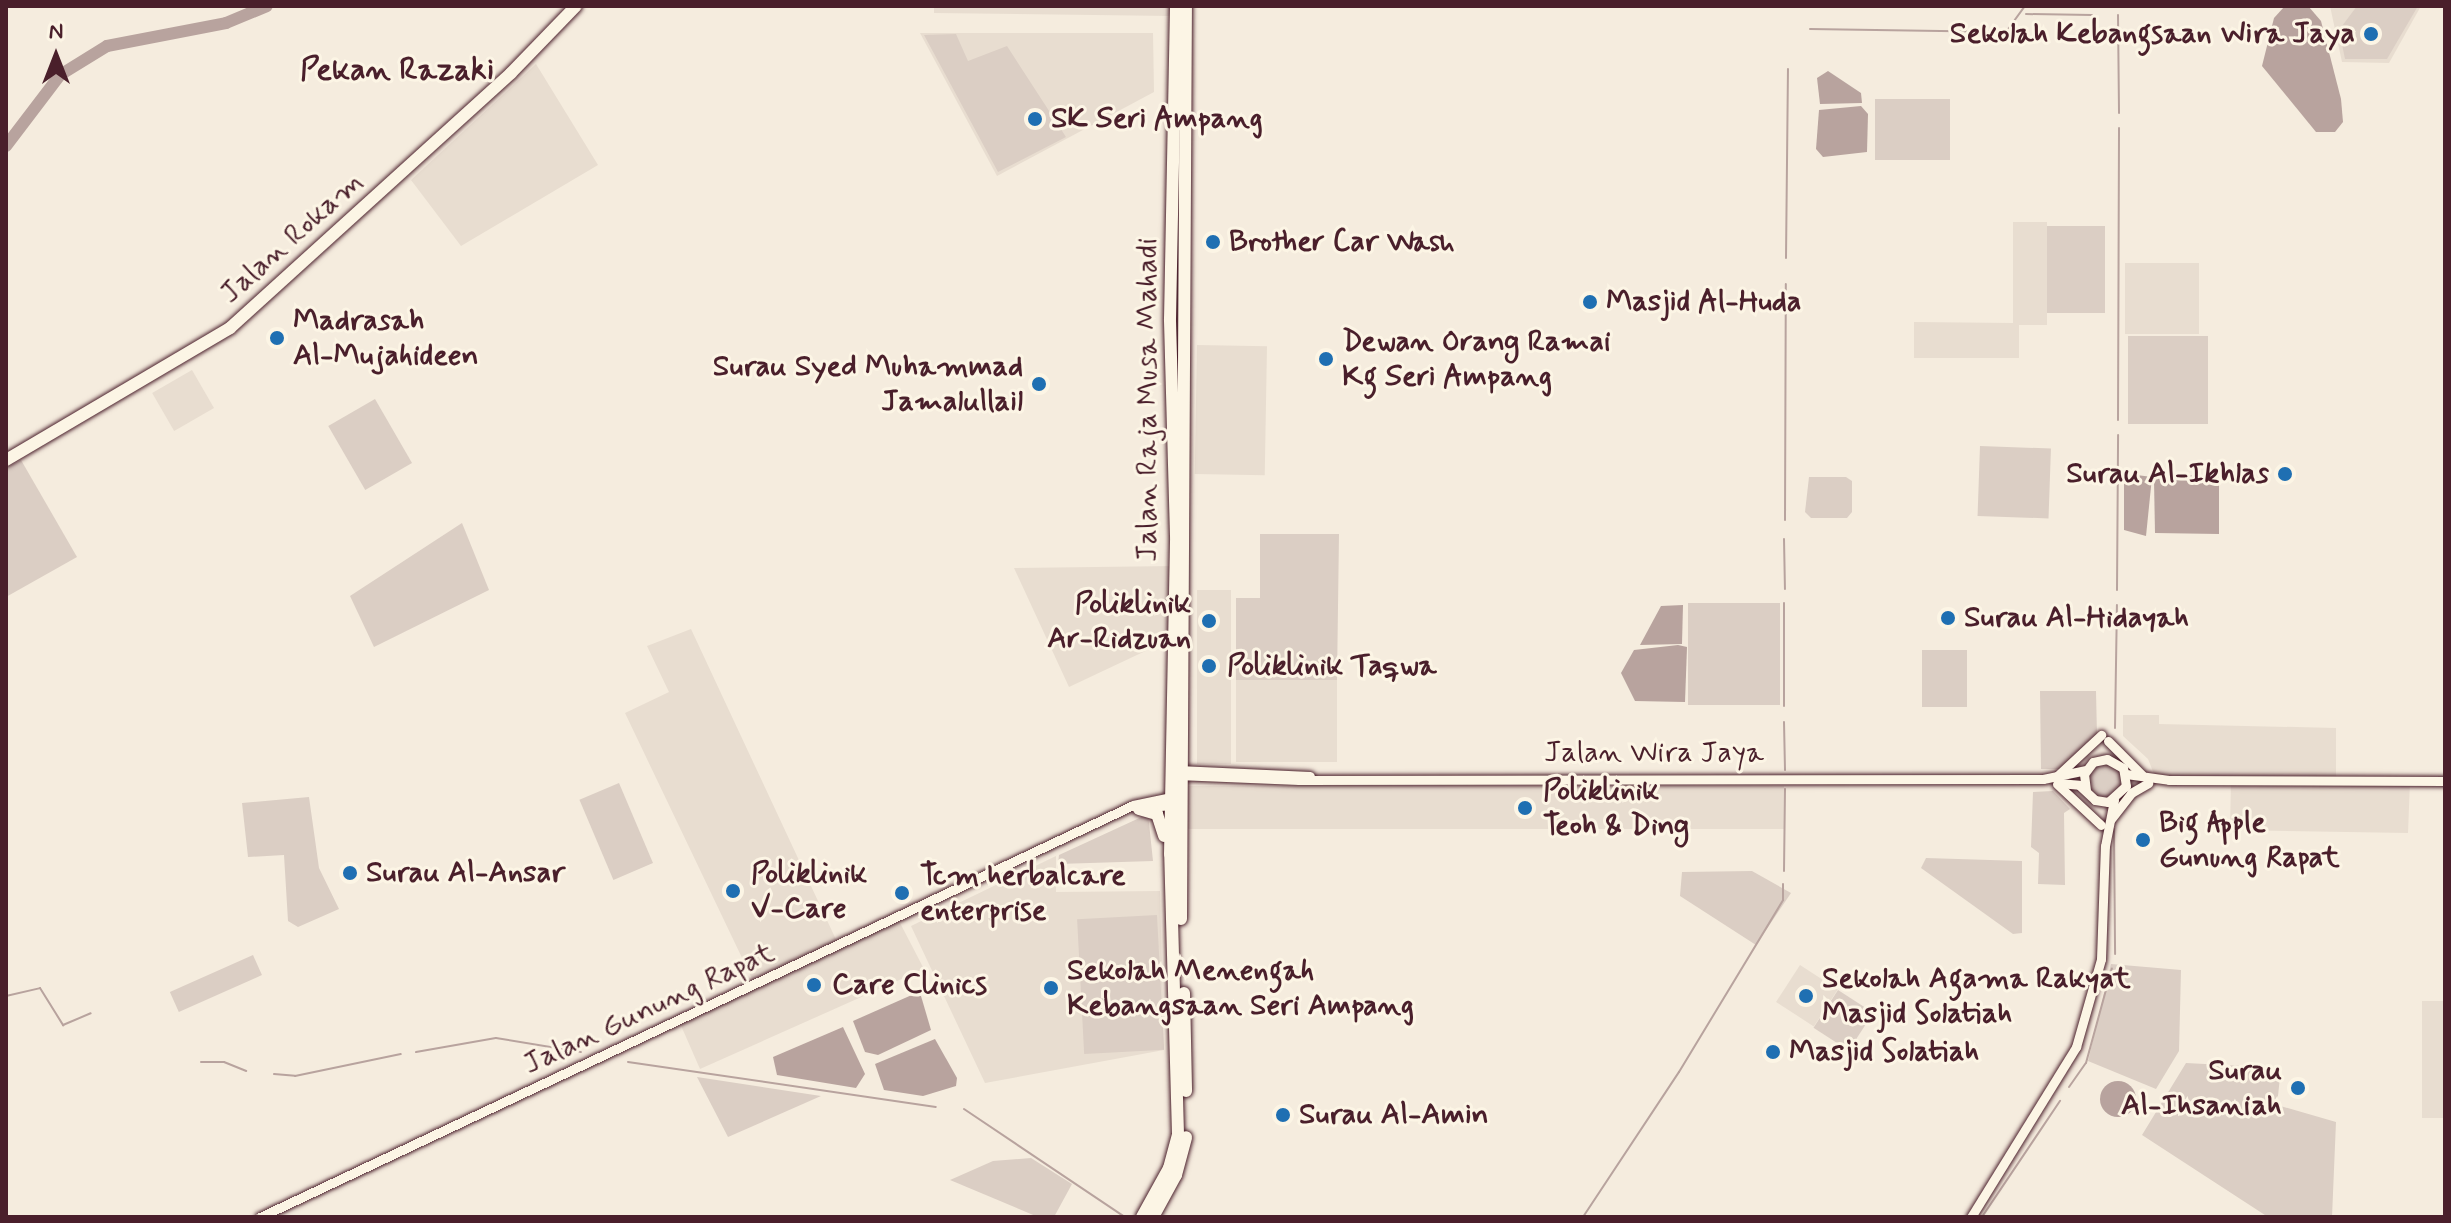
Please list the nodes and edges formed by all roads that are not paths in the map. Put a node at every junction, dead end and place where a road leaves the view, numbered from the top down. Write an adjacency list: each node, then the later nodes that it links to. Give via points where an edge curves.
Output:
1 (576, 6): 7 (main road, Jalan Rokam, via 511,73 230,328)
2 (1176, 6): 4 (main road, Jalan Raja Musa Mahadi)
3 (1186, 6): 5 (main road, Jalan Raja Musa Mahadi)
4 (1177, 160): 5 (main road); 6 (main road, Jalan Raja Musa Mahadi)
5 (1183, 265): 6 (main road); 9 (main road, Jalan Raja Musa Mahadi)
6 (1173, 346): 9 (main road, Jalan Raja Musa Mahadi)
7 (6, 460)
8 (2086, 770): 10 (street, via 2107,759); 11 (street, Jalan Wira Jaya); 15 (street)
9 (1177, 773): 11 (street, Jalan Wira Jaya); 18 (main road, Jalan Raja Musa Mahadi)
10 (2126, 774): 12 (street); 14 (street)
11 (2056, 780): 12 (street, via 2104,738); 15 (street, Jalan Wira Jaya); 21 (street)
12 (2146, 780): 13 (street); 14 (street); 21 (street)
13 (2445, 781)
14 (2126, 786): 17 (street)
15 (2086, 791): 16 (street)
16 (2095, 800): 17 (street); 21 (street)
17 (2114, 800): 21 (street)
18 (1174, 804): 19 (street, Jalan Gunung Rapat); 20 (street, Jalan Gunung Rapat, via 1133,805); 22 (main road, Jalan Raja Musa Mahadi); 25 (main road, Jalan Raja Musa Mahadi, via 1186,1134 1176,1175)
19 (1139, 809): 20 (street, Jalan Gunung Rapat); 22 (main road, via 1151,810 1161,819)
20 (1102, 823): 23 (street, Jalan Gunung Rapat)
21 (2104, 825): 26 (street, via 2101,959 2076,1047)
22 (1170, 854): 24 (main road, Jalan Raja Musa Mahadi, via 1178,1134 1169,1168)
23 (260, 1217)
24 (1142, 1217)
25 (1153, 1217)
26 (1971, 1217)

